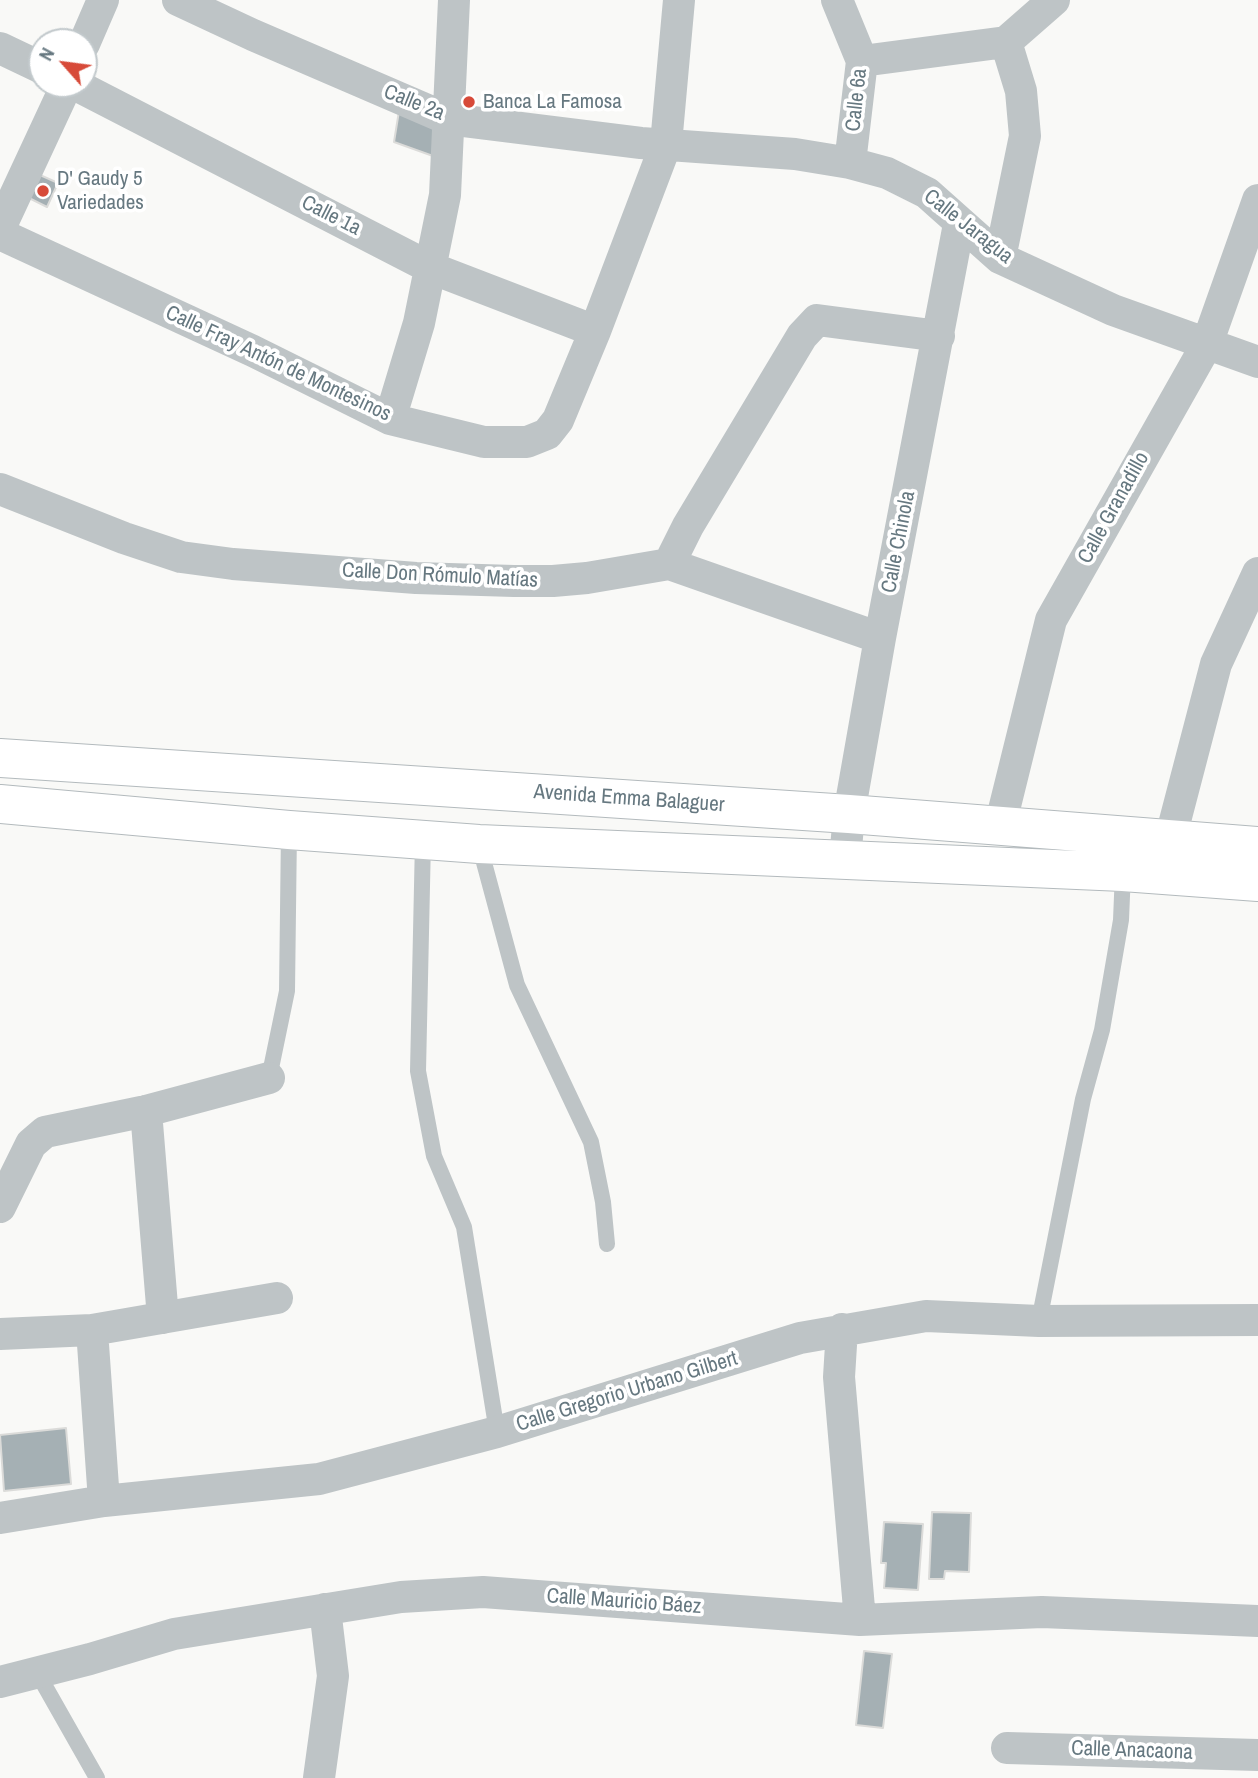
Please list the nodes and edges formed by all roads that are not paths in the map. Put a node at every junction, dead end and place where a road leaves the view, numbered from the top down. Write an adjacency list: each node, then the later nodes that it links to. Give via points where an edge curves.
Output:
1 (103, 0): 7 (street)
2 (178, 0): 14 (street, Calle 2a)
3 (454, 0): 14 (street)
4 (679, 0): 15 (street, Calle Fray Antón de Montesinos)
5 (837, 0): 11 (street, Calle 6a)
6 (1054, 0): 8 (street)
7 (91, 28)
8 (1006, 42): 11 (street); 21 (street, via 1021,91 1025,136)
9 (0, 48): 10 (street)
10 (28, 61)
11 (862, 61): 16 (street, Calle 6a)
12 (98, 96): 22 (street, Calle 1a)
13 (60, 98): 19 (street)
14 (448, 119): 15 (street, Calle 2a); 22 (street, via 445,195)
15 (666, 144): 16 (street, Calle Jaragua); 23 (street, Calle Fray Antón de Montesinos)
16 (850, 163): 18 (street, Calle Jaragua, via 887,173 927,192)
17 (1258, 200): 25 (street, Calle Granadillo)
18 (959, 224): 21 (street, Calle Jaragua); 24 (street, Calle Chinola)
19 (0, 228)
20 (0, 234): 27 (street, Calle Fray Antón de Montesinos)
21 (1000, 258): 25 (street, Calle Jaragua, via 1114,310)
22 (431, 268): 23 (street, Calle 1a); 27 (street)
23 (595, 331): 27 (street, Calle Fray Antón de Montesinos, via 558,420 547,434 527,442 484,442)
24 (939, 336): 29 (street, via 817,320 802,336); 31 (street, Calle Chinola)
25 (1207, 344): 26 (street, Calle Jaragua); 35 (street, Calle Granadillo, via 1051,620)
26 (1258, 362)
27 (390, 419)
28 (0, 489): 29 (street, Calle Don Rómulo Matías, via 181,557 233,564 513,582 587,578)
29 (669, 564): 31 (street, Calle Don Rómulo Matías)
30 (1258, 573): 38 (street, via 1216,664)
31 (880, 638): 34 (street, Calle Chinola)
32 (0, 758): 34 (street, Avenida Emma Balaguer)
33 (0, 804): 36 (street)
34 (849, 814): 35 (street, Avenida Emma Balaguer); 41 (street, Calle Chinola)
35 (1000, 826): 38 (street, Avenida Emma Balaguer)
36 (289, 830): 37 (street); 44 (lane, via 287,991)
37 (423, 840): 39 (street); 55 (lane, via 418,1071 433,1156 464,1227)
38 (1170, 840): 40 (street, Avenida Emma Balaguer)
39 (479, 844): 41 (street); 47 (lane, via 517,985 592,1142)
40 (1258, 846)
41 (845, 860): 42 (street)
42 (1123, 872): 43 (street); 51 (lane, via 1121,920 1102,1030 1083,1099)
43 (1258, 882)
44 (269, 1078): 45 (street)
45 (146, 1111): 46 (street, via 45,1132 31,1143); 49 (street)
46 (0, 1207)
47 (607, 1244)
48 (277, 1298): 49 (street)
49 (163, 1318): 53 (street)
50 (1258, 1320): 51 (street, Calle Gregorio Urbano Gilbert)
51 (1039, 1321): 52 (street, Calle Gregorio Urbano Gilbert, via 926,1316)
52 (842, 1329): 55 (street, Calle Gregorio Urbano Gilbert); 59 (street, via 839,1377)
53 (92, 1330): 54 (street); 56 (street)
54 (0, 1334)
55 (497, 1432): 56 (street, Calle Gregorio Urbano Gilbert, via 319,1479)
56 (104, 1502): 57 (street, Calle Gregorio Urbano Gilbert)
57 (0, 1518)
58 (325, 1609): 59 (street, Calle Mauricio Báez, via 401,1597 484,1592); 61 (street, Calle Mauricio Báez, via 174,1634); 67 (street, via 333,1676)
59 (860, 1620): 60 (street, Calle Mauricio Báez, via 1042,1612)
60 (1258, 1621)
61 (38, 1674): 62 (street, Calle Mauricio Báez); 66 (lane)
62 (0, 1682)
63 (1007, 1748): 65 (street, Calle Anacaona)
64 (1258, 1755): 65 (street, Calle Anacaona)
65 (1197, 1766)
66 (97, 1778)
67 (319, 1778)

